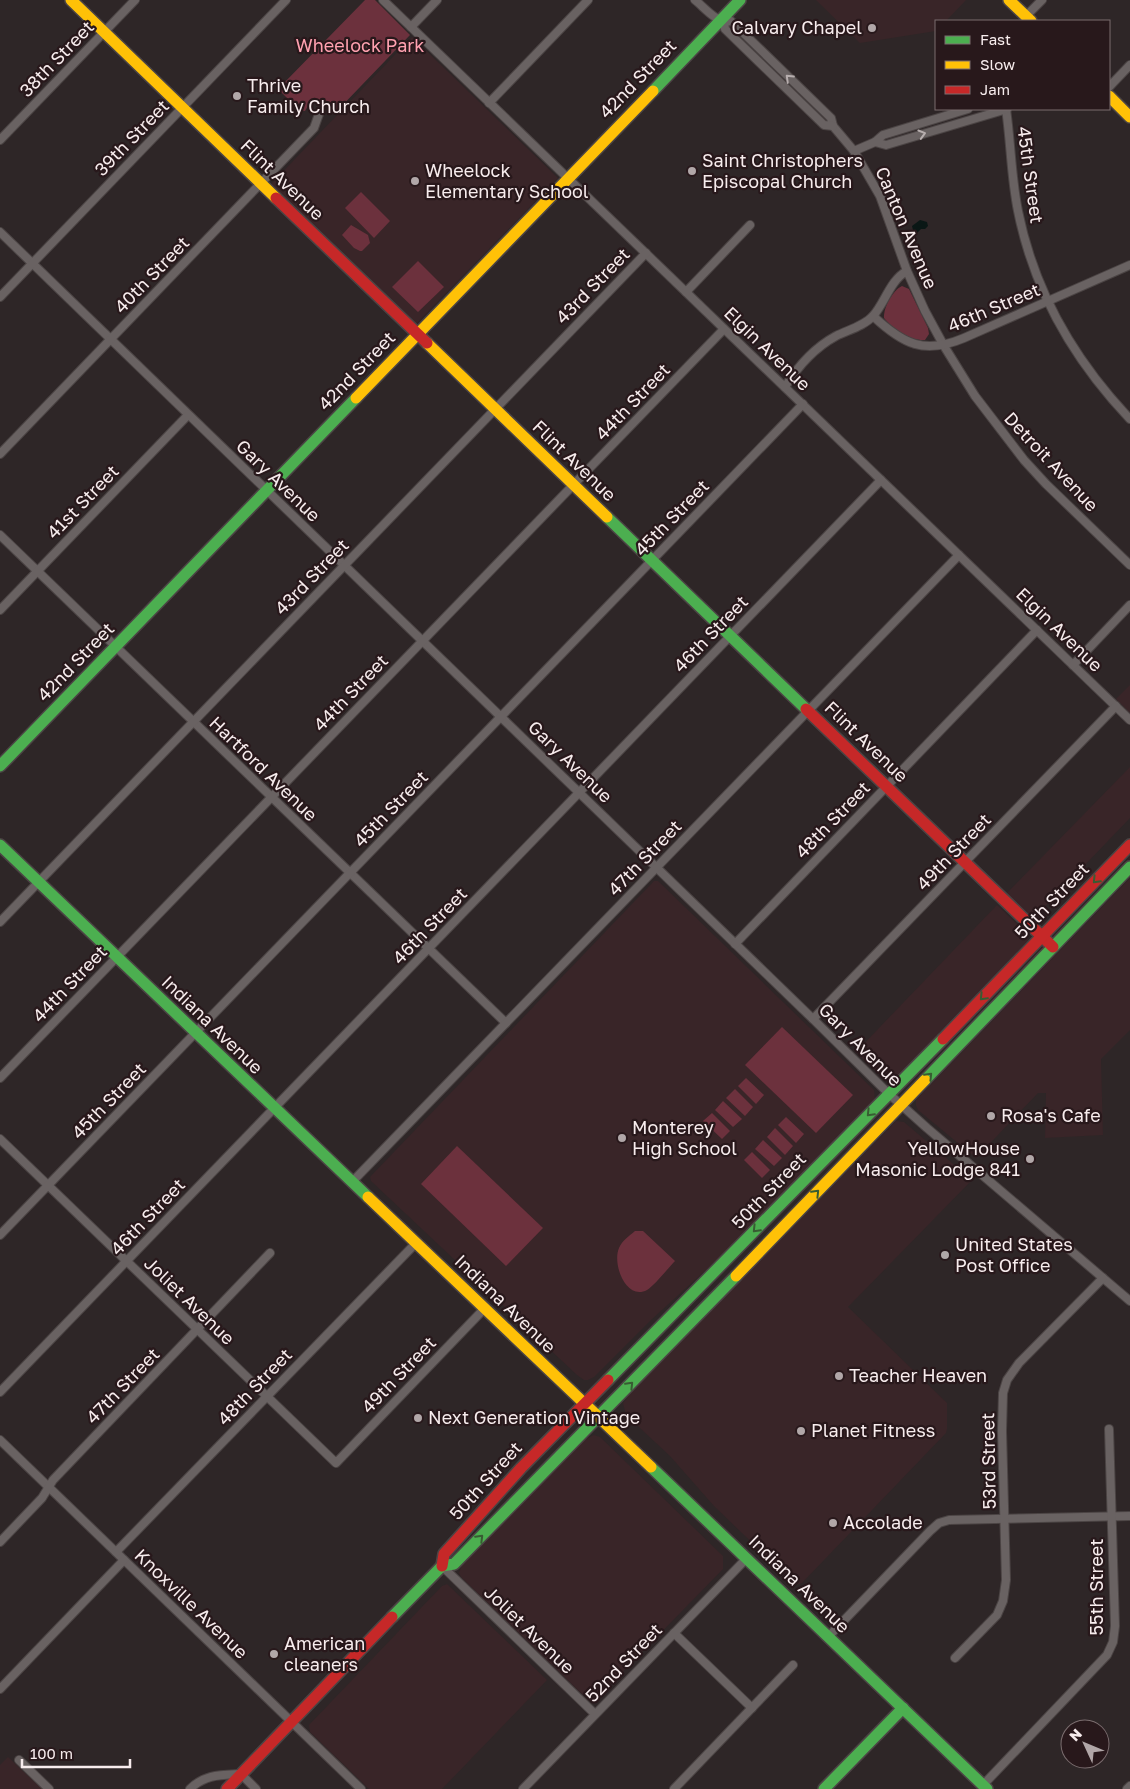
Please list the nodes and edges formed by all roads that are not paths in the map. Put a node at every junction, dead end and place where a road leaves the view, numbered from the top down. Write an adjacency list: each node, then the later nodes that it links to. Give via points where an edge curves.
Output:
1 (71, 0): 14 (main road, Flint Avenue)
2 (135, 0): 14 (street, 38th Street)
3 (286, 0): 21 (street, 39th Street)
4 (383, 0): 13 (street, Elgin Avenue)
5 (438, 0): 13 (street)
6 (588, 0): 20 (street)
7 (695, 0): 12 (street, Canton Avenue)
8 (740, 0): 12 (main road, 42nd Street)
9 (1009, 0): 11 (main road)
10 (1042, 0): 11 (street)
11 (1029, 19)
12 (722, 21): 17 (street, Canton Avenue, one-way to 12, via 731,21); 19 (street, Canton Avenue, via 725,29); 31 (main road, 42nd Street)
13 (411, 27): 20 (street, Elgin Avenue)
14 (104, 32): 21 (main road, Flint Avenue); 28 (street, 38th Street)
15 (1130, 65): 16 (street)
16 (1110, 86)
17 (807, 95): 19 (street); 27 (street, Canton Avenue, via 831,118)
18 (1110, 97): 26 (main road)
19 (800, 102): 27 (street, Canton Avenue, via 824,125)
20 (490, 103): 31 (street, Elgin Avenue)
21 (182, 108): 32 (main road, Flint Avenue); 36 (street, 39th Street)
22 (965, 110): 29 (street, via 883,135)
23 (1003, 110): 29 (street, one-way to 23, via 886,145)
24 (1006, 110): 41 (street, 45th Street, via 1013,183 1023,234)
25 (319, 114): 32 (street, 40th Street, via 314,128)
26 (1130, 117)
27 (833, 126): 30 (street, Canton Avenue)
28 (0, 140)
29 (876, 142): 30 (street)
30 (854, 151): 38 (street, Canton Avenue, via 880,196)
31 (568, 178): 35 (street, Elgin Avenue); 44 (main road, 42nd Street)
32 (261, 184): 44 (main road, Flint Avenue); 45 (street, 40th Street)
33 (750, 225): 39 (street)
34 (0, 232): 36 (street, Gary Avenue)
35 (646, 253): 39 (street, Elgin Avenue); 49 (street, 43rd Street)
36 (32, 264): 40 (street, 39th Street); 45 (street, Gary Avenue)
37 (1130, 265): 41 (street, 46th Street)
38 (907, 271): 42 (street, via 897,279); 46 (street, Canton Avenue)
39 (686, 292): 43 (street, Elgin Avenue)
40 (0, 297)
41 (1048, 302): 46 (street, 46th Street); 51 (street, via 1080,359)
42 (873, 316): 46 (street, 46th Street, via 906,341 925,347); 47 (street, via 824,343 803,362)
43 (724, 328): 47 (street, Elgin Avenue); 54 (street, 44th Street)
44 (417, 334): 49 (main road, Flint Avenue); 55 (main road, 42nd Street)
45 (111, 340): 50 (street, Gary Avenue); 52 (street, 40th Street)
46 (944, 346): 59 (street, Detroit Avenue, via 974,396 1024,460)
47 (785, 387): 48 (street, Elgin Avenue)
48 (803, 404): 53 (street, Elgin Avenue); 58 (street, 45th Street)
49 (495, 409): 54 (main road, Flint Avenue); 60 (street, 43rd Street)
50 (188, 415): 55 (street, Gary Avenue); 61 (street, 41st Street)
51 (1130, 419)
52 (0, 454)
53 (881, 480): 57 (street, Elgin Avenue); 65 (street, 46th Street)
54 (573, 485): 58 (main road, Flint Avenue); 66 (street, 44th Street)
55 (266, 490): 60 (street, Gary Avenue); 67 (main road, 42nd Street)
56 (0, 536): 61 (street, Hartford Avenue)
57 (959, 555): 64 (street, Elgin Avenue); 70 (street, 47th Street)
58 (652, 560): 65 (main road, Flint Avenue); 71 (street, 45th Street)
59 (1130, 565)
60 (344, 566): 66 (street, Gary Avenue); 73 (street, 43rd Street)
61 (37, 572): 63 (street, 41st Street); 67 (street, Hartford Avenue)
62 (1130, 605): 68 (street)
63 (0, 610)
64 (1037, 630): 68 (street, Elgin Avenue); 75 (street, 48th Street)
65 (730, 636): 70 (main road, Flint Avenue); 76 (street, 46th Street)
66 (422, 641): 71 (street, Gary Avenue); 77 (street, 44th Street)
67 (115, 646): 73 (street, Hartford Avenue); 74 (main road, 42nd Street)
68 (1072, 664): 69 (street, Elgin Avenue)
69 (1116, 706): 72 (street, Elgin Avenue); 80 (street, 49th Street)
70 (808, 711): 75 (main road, Flint Avenue); 82 (street, 47th Street)
71 (501, 717): 76 (street, Gary Avenue); 83 (street, 45th Street)
72 (1130, 720)
73 (194, 722): 77 (street, Hartford Avenue); 84 (street, 43rd Street)
74 (0, 766)
75 (886, 786): 80 (main road, Flint Avenue); 87 (street, 48th Street)
76 (579, 792): 82 (street, Gary Avenue); 89 (street, 46th Street)
77 (271, 797): 83 (street, Hartford Avenue); 90 (street, 44th Street)
78 (1130, 844): 86 (main road, 50th Street, one-way to 86)
79 (0, 845): 84 (main road, Indiana Avenue)
80 (965, 862): 86 (main road, Flint Avenue); 91 (street, 49th Street)
81 (1130, 867): 88 (main road, 50th Street)
82 (657, 868): 87 (street, Gary Avenue); 92 (street, 47th Street)
83 (350, 873): 89 (street, Hartford Avenue); 93 (street, 45th Street)
84 (38, 882): 85 (street, 43rd Street); 90 (main road, Indiana Avenue)
85 (0, 922)
86 (1042, 936): 88 (main road, Flint Avenue); 95 (main road, 50th Street, one-way to 95)
87 (736, 944): 91 (street, Gary Avenue)
88 (1053, 947): 96 (main road, 50th Street, one-way to 88)
89 (428, 949): 92 (street, Hartford Avenue); 97 (street, 46th Street)
90 (116, 957): 93 (main road, Indiana Avenue); 94 (street, 44th Street)
91 (813, 1019): 95 (street, Gary Avenue)
92 (506, 1023): 99 (street, 47th Street)
93 (195, 1033): 97 (main road, Indiana Avenue); 100 (street, 45th Street)
94 (0, 1078)
95 (889, 1094): 96 (street, Gary Avenue); 111 (main road, 50th Street, one-way to 111)
96 (901, 1105): 105 (street, Gary Avenue); 112 (main road, 50th Street, one-way to 96)
97 (274, 1109): 99 (main road, Indiana Avenue); 104 (street, 46th Street)
98 (0, 1139): 100 (street, Joliet Avenue)
99 (352, 1182): 102 (main road, Indiana Avenue)
100 (48, 1186): 101 (street, 45th Street); 104 (street, Joliet Avenue)
101 (0, 1235)
102 (416, 1243): 107 (main road, Indiana Avenue); 110 (street, 48th Street)
103 (270, 1253): 108 (street, 47th Street)
104 (126, 1261): 108 (street, Joliet Avenue); 109 (street, 46th Street)
105 (1103, 1278): 106 (street, Gary Avenue); 119 (street, 53rd Street, via 1007,1380 1003,1394 1002,1431)
106 (1130, 1301)
107 (484, 1309): 111 (main road, Indiana Avenue); 115 (street, 49th Street)
108 (198, 1330): 110 (street, Joliet Avenue); 116 (street, 47th Street)
109 (0, 1392)
110 (267, 1396): 115 (street, Joliet Avenue); 121 (street, 48th Street)
111 (584, 1404): 112 (main road, Indiana Avenue); 124 (main road, 50th Street, via 444,1554)
112 (599, 1417): 122 (main road, Indiana Avenue); 124 (main road, 50th Street, one-way to 112, via 454,1564)
113 (1109, 1428): 117 (street, 55th Street)
114 (0, 1440): 116 (street, Knoxville Avenue)
115 (336, 1463)
116 (49, 1487): 120 (street, 47th Street); 121 (street, Knoxville Avenue)
117 (1111, 1516): 118 (street); 119 (street); 137 (street, 55th Street, via 1115,1626 1107,1655)
118 (1130, 1516)
119 (1004, 1519): 126 (street, 53rd Street, via 947,1520 939,1523); 127 (street, via 1006,1580 1003,1602 997,1615)
120 (0, 1542)
121 (116, 1552): 123 (street, Knoxville Avenue)
122 (747, 1558): 125 (street, 52nd Street); 126 (main road, Indiana Avenue)
123 (124, 1560): 129 (street); 133 (street, Knoxville Avenue)
124 (442, 1566): 132 (street, Joliet Avenue); 133 (main road, 50th Street)
125 (674, 1633): 130 (street); 132 (street, 52nd Street)
126 (828, 1636): 131 (main road, Indiana Avenue)
127 (955, 1658)
128 (793, 1665): 130 (street)
129 (0, 1689)
130 (752, 1708): 144 (street)
131 (903, 1708): 136 (main road); 137 (main road, Indiana Avenue)
132 (596, 1714): 143 (street, 52nd Street)
133 (292, 1722): 135 (main road, 50th Street); 142 (street, Knoxville Avenue)
134 (19, 1760): 138 (street)
135 (241, 1774): 139 (street, via 214,1775 202,1779); 140 (main road, 50th Street); 141 (street)
136 (831, 1787)
137 (985, 1787)
138 (49, 1789)
139 (190, 1789)
140 (227, 1789)
141 (256, 1789)
142 (361, 1789)
143 (524, 1789)
144 (674, 1789)

